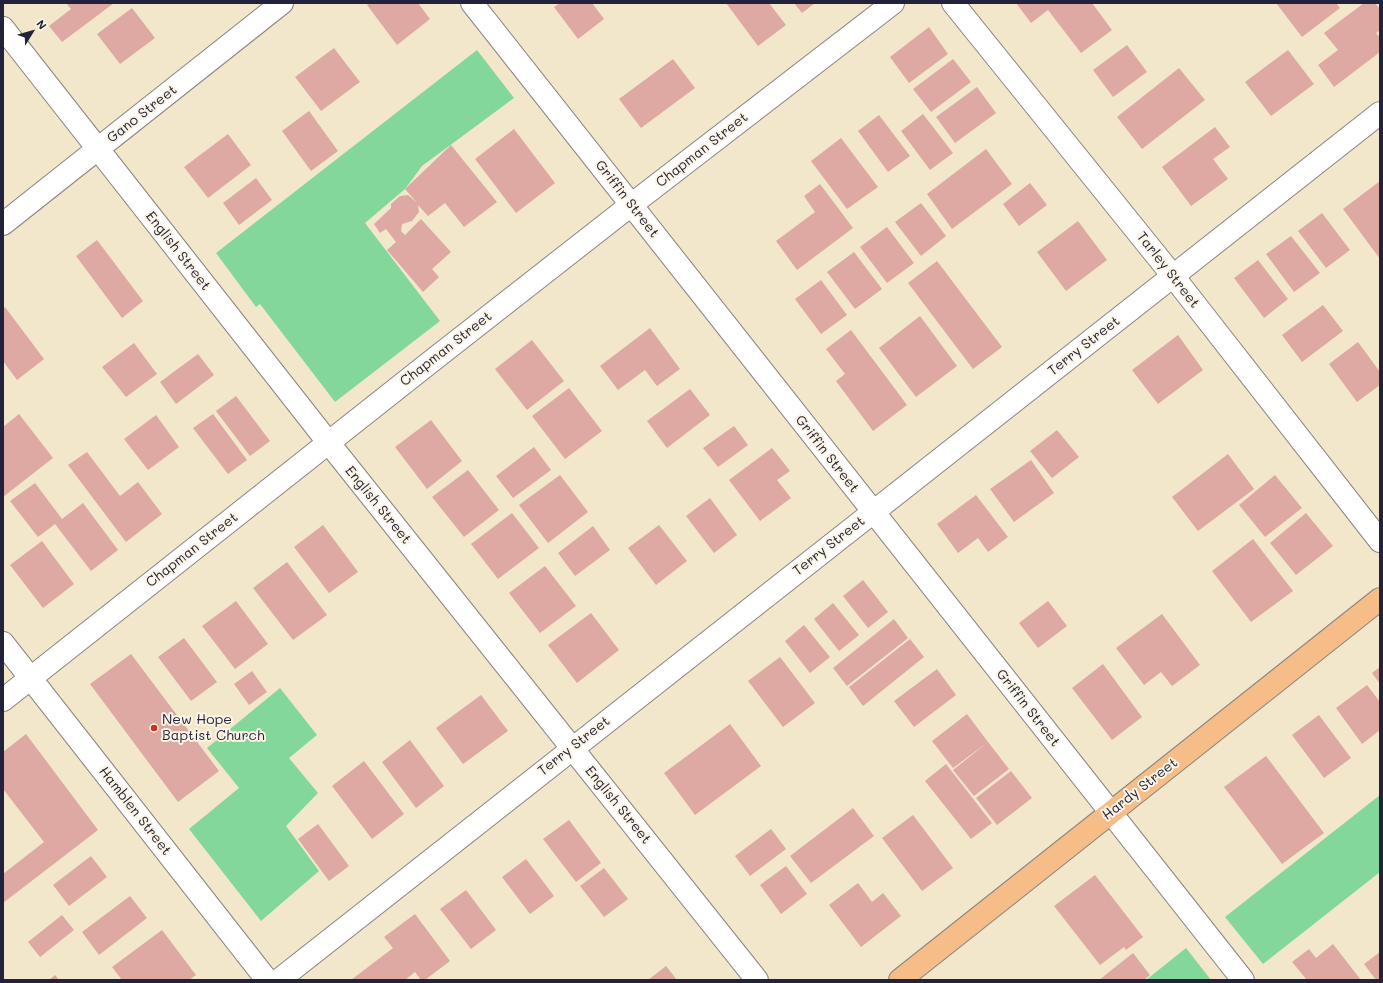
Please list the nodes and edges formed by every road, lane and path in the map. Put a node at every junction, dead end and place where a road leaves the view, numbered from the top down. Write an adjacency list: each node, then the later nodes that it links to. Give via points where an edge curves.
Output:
1 (282, 3): 7 (street, Gano Street)
2 (472, 3): 8 (street, Griffin Street)
3 (893, 3): 8 (street, Chapman Street)
4 (953, 3): 10 (street, Tarley Street)
5 (3, 28): 7 (street, English Street)
6 (1380, 112): 10 (street, Terry Street)
7 (98, 149): 9 (street, Gano Street); 11 (street, English Street)
8 (631, 205): 11 (street, Chapman Street); 12 (street, Griffin Street)
9 (3, 224)
10 (1173, 276): 12 (street, Terry Street); 13 (street, Tarley Street)
11 (328, 442): 16 (street, Chapman Street); 18 (street, English Street)
12 (873, 512): 18 (street, Terry Street); 19 (street, Griffin Street)
13 (1380, 540)
14 (1380, 598): 19 (main road, Hardy Street)
15 (3, 643): 16 (street, Hamblen Street)
16 (31, 678): 17 (street, Chapman Street); 21 (street, Hamblen Street)
17 (3, 700)
18 (572, 748): 22 (street, Terry Street); 23 (street, English Street)
19 (1110, 812): 20 (street, Griffin Street); 24 (main road, Hardy Street)
20 (1234, 977)
21 (267, 980)
22 (279, 980)
23 (757, 980)
24 (900, 980)

